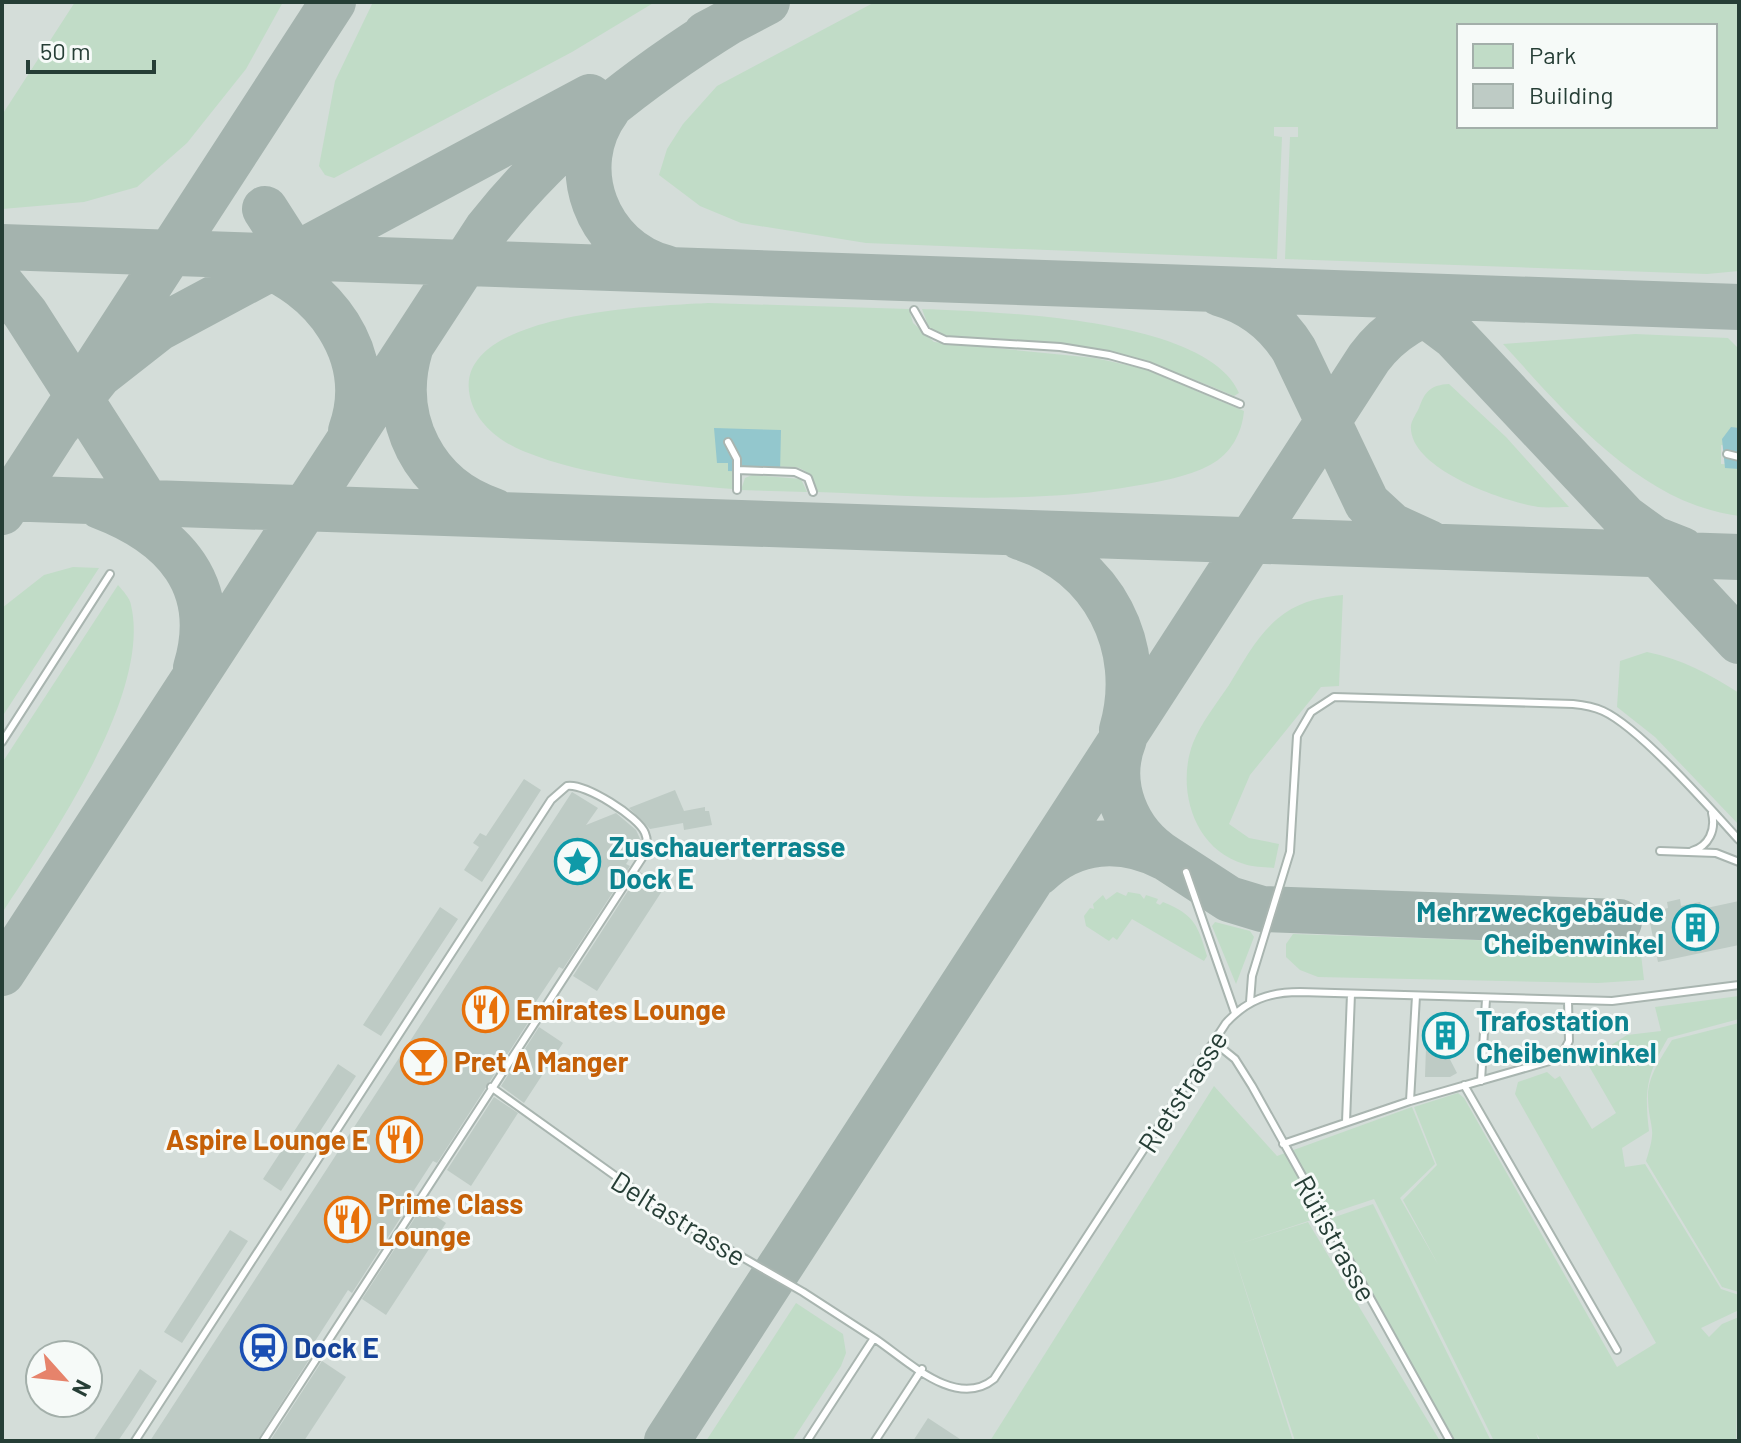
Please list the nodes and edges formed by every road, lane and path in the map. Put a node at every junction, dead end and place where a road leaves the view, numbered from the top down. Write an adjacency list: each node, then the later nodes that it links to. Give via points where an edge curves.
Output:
1 (914, 310): 2 (lane, via 926,331 945,340 1109,355)
2 (1240, 404)
3 (728, 442): 6 (lane)
4 (1727, 454): 5 (lane)
5 (1739, 457)
6 (737, 470): 7 (lane); 8 (lane, via 795,472 808,478)
7 (737, 490)
8 (813, 492)
9 (110, 574): 10 (lane)
10 (2, 742)
11 (1711, 809): 12 (lane); 14 (lane, via 1714,824 1709,838); 22 (lane, via 1627,728 1594,708 1334,697 1311,712 1297,736 1290,852 1252,976)
12 (1739, 840)
13 (1660, 851): 14 (lane)
14 (1688, 852): 15 (lane, via 1716,853)
15 (1739, 862)
16 (1186, 872): 23 (lane)
17 (1739, 985): 21 (lane, Rietstrasse, via 1612,1001)
18 (1351, 994): 19 (lane, Rietstrasse); 22 (lane, Rietstrasse, via 1286,992); 29 (lane)
19 (1416, 996): 20 (lane, Rietstrasse); 28 (lane)
20 (1486, 999): 21 (lane, Rietstrasse); 25 (lane)
21 (1568, 1001): 25 (lane, via 1569,1041 1564,1054)
22 (1250, 1002): 23 (lane, Rietstrasse)
23 (1235, 1013): 24 (lane, Rietstrasse)
24 (1214, 1042): 30 (lane, Rütistrasse, via 1235,1059); 33 (lane, Rietstrasse, via 994,1379 967,1391)
25 (1481, 1081): 26 (lane)
26 (1464, 1085): 28 (lane); 32 (lane)
27 (491, 1087): 31 (lane, Deltastrasse, via 674,1218); 34 (lane, via 648,844 635,820 581,786 567,786 551,800); 35 (lane)
28 (1410, 1101): 29 (lane)
29 (1346, 1122): 30 (lane)
30 (1283, 1144): 38 (lane, Rütistrasse)
31 (874, 1338): 33 (lane, Rietstrasse); 36 (lane)
32 (1617, 1350)
33 (922, 1369): 37 (lane)
34 (135, 1441)
35 (263, 1441)
36 (807, 1441)
37 (875, 1441)
38 (1450, 1441)

